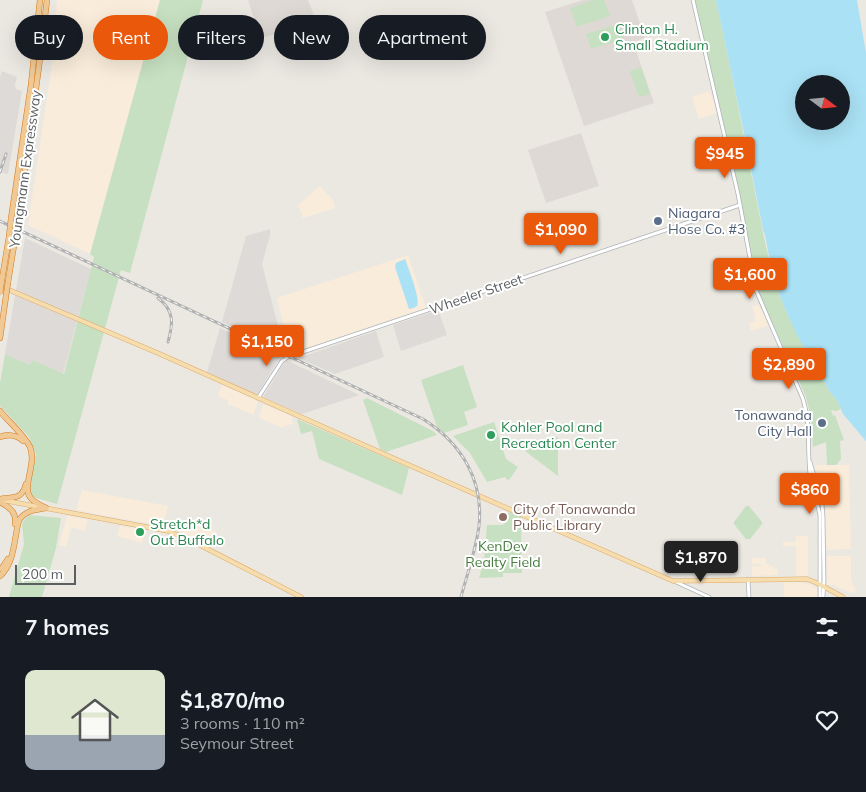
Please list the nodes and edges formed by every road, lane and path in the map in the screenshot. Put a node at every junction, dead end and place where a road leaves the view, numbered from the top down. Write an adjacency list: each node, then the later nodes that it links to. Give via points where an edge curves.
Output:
1 (40, 0): 6 (highway, Youngmann Expressway, bridge, via 31,85)
2 (47, 0): 7 (highway, Youngmann Expressway, bridge)
3 (693, 0): 4 (main road)
4 (740, 205): 8 (main road, Wheeler Street, via 285,359); 17 (main road, via 756,290 806,409 810,461 822,504)
5 (0, 286): 8 (main road)
6 (0, 293)
7 (0, 338)
8 (258, 398): 15 (main road)
9 (0, 412): 12 (highway, via 30,447 32,463 28,492 32,500)
10 (0, 437): 11 (highway, via 7,435 20,439 29,449 30,458 23,492 15,498)
11 (0, 500): 12 (main road); 13 (highway, via 11,509 16,520 10,553)
12 (46, 508): 14 (highway, via 22,515 8,567); 18 (main road, via 163,530 190,540)
13 (0, 570)
14 (0, 576)
15 (673, 580): 16 (main road); 19 (main road)
16 (748, 580): 17 (main road, via 806,579); 20 (main road)
17 (822, 585): 21 (main road); 22 (main road)
18 (301, 597)
19 (709, 597)
20 (749, 597)
21 (821, 597)
22 (843, 597)

